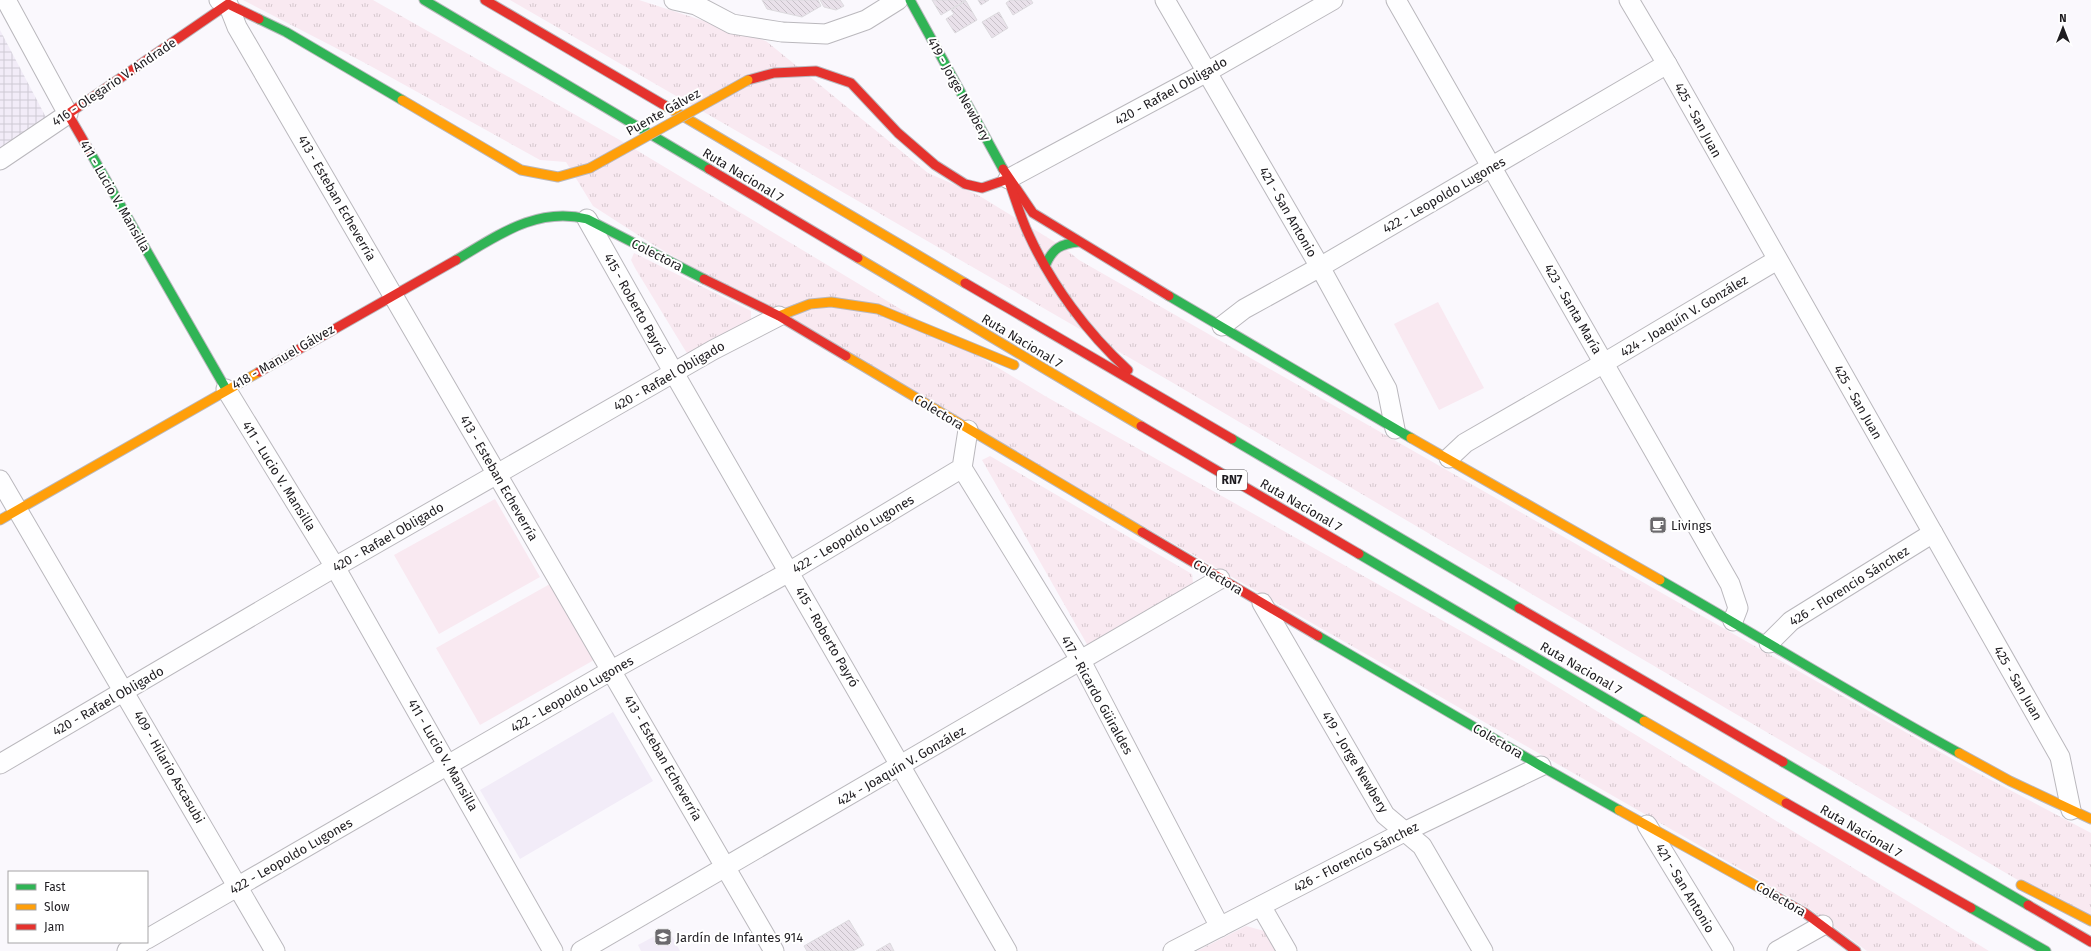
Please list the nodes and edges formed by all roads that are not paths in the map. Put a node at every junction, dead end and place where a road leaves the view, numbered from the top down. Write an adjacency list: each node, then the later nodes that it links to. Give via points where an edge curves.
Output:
1 (6, 0): 15 (street, 411 - Lucio V. Mansilla)
2 (424, 0): 33 (main road, Ruta Nacional 7 / RN7)
3 (484, 0): 32 (main road, Ruta Nacional 7 / RN7)
4 (674, 0): 12 (street)
5 (898, 0): 12 (street, via 866,20 826,34 782,32 732,24)
6 (910, 0): 18 (main road, 419 - Jorge Newbery)
7 (1166, 0): 14 (street, 421 - San Antonio)
8 (1333, 0): 14 (street, 420 - Rafael Obligado)
9 (1396, 0): 17 (street, 423 - Santa María)
10 (1629, 0): 13 (street, 425 - San Juan)
11 (223, 2): 15 (main road, 416 - Olegario V. Andrade); 18 (main road, Puente Gálvez, bridge, via 286,32 521,170 558,177 590,168 748,80 774,74 816,71 851,83 898,132 935,165 965,184 982,188); 24 (street, 413 - Esteban Echeverría)
12 (694, 2)
13 (1667, 64): 17 (street, 422 - Leopoldo Lugones); 21 (street, 425 - San Juan)
14 (1207, 72): 18 (street, 420 - Rafael Obligado); 23 (street, 421 - San Antonio)
15 (68, 114): 16 (street, 416 - Olegario V. Andrade); 31 (main road, 411 - Lucio V. Mansilla)
16 (0, 160)
17 (1492, 167): 23 (street, 422 - Leopoldo Lugones); 27 (street, 423 - Santa María)
18 (1008, 180): 20 (main road, via 1033,214); 22 (main road, via 1031,240)
19 (580, 217): 24 (main road, 418 - Manuel Gálvez, via 553,215 518,224); 25 (main road, Colectora); 29 (street, 415 - Roberto Payró)
20 (1078, 242): 22 (main road, via 1065,243 1050,252); 26 (main road)
21 (1777, 260): 27 (street, 424 - Joaquín V. González); 42 (street, 425 - San Juan)
22 (1046, 264): 32 (main road, via 1098,339 1121,365)
23 (1320, 267): 26 (street, 422 - Leopoldo Lugones, via 1244,309); 34 (street, 421 - San Antonio, via 1387,389)
24 (392, 294): 31 (main road, 418 - Manuel Gálvez); 38 (street, 413 - Esteban Echeverría)
25 (779, 316): 28 (main road, via 810,304 831,302 878,309); 29 (street, 420 - Rafael Obligado); 35 (main road, Colectora)
26 (1222, 326): 34 (main road)
27 (1604, 363): 36 (street, 424 - Joaquín V. González, via 1465,443); 47 (street, 423 - Santa María, via 1730,584 1738,608)
28 (1021, 367)
29 (674, 373): 38 (street, 420 - Rafael Obligado); 44 (street, 415 - Roberto Payró)
30 (1035, 374): 33 (main road)
31 (226, 389): 40 (main road, 418 - Manuel Gálvez); 43 (street, 411 - Lucio V. Mansilla)
32 (1168, 402): 56 (main road, Ruta Nacional 7 / RN7)
33 (1105, 405): 60 (main road, Ruta Nacional 7 / RN7)
34 (1395, 429): 36 (main road)
35 (968, 430): 37 (street); 45 (main road, Colectora)
36 (1449, 458): 47 (main road)
37 (962, 468): 44 (street, 422 - Leopoldo Lugones); 49 (street, 417 - Ricardo Güiraldes)
38 (497, 475): 43 (street, 420 - Rafael Obligado); 50 (street, 413 - Esteban Echeverría)
39 (0, 480): 40 (street, 409 - Hilario Ascasubi)
40 (18, 510): 41 (main road, 418 - Manuel Gálvez); 51 (street, 409 - Hilario Ascasubi)
41 (0, 520)
42 (1933, 533): 48 (street, 426 - Florencio Sánchez, via 1791,621); 57 (street, 425 - San Juan, via 2060,757)
43 (335, 567): 51 (street, 420 - Rafael Obligado); 54 (street, 411 - Lucio V. Mansilla)
44 (789, 572): 50 (street, 422 - Leopoldo Lugones); 53 (street, 415 - Roberto Payró)
45 (1220, 579): 46 (main road, Colectora); 49 (street, 424 - Joaquín V. González)
46 (1262, 604): 55 (main road, Colectora); 61 (street, 419 - Jorge Newbery, via 1385,815)
47 (1733, 621): 48 (main road)
48 (1769, 642): 57 (main road, via 1895,718 2010,781)
49 (1081, 662): 53 (street, 424 - Joaquín V. González); 70 (street, 417 - Ricardo Güiraldes)
50 (612, 670): 54 (street, 422 - Leopoldo Lugones); 63 (street, 413 - Esteban Echeverría)
51 (125, 691): 52 (street, 420 - Rafael Obligado); 66 (street, 409 - Hilario Ascasubi)
52 (0, 764)
53 (902, 765): 63 (street, 424 - Joaquín V. González); 79 (street, 415 - Roberto Payró)
54 (449, 766): 66 (street, 422 - Leopoldo Lugones); 76 (street, 411 - Lucio V. Mansilla)
55 (1540, 766): 59 (main road, Colectora); 61 (street, 426 - Florencio Sánchez)
56 (1852, 803): 62 (main road); 72 (main road, Ruta Nacional 7 / RN7)
57 (2071, 810): 58 (main road)
58 (2091, 819)
59 (1647, 825): 69 (main road, Colectora, via 1805,912); 83 (street, 421 - San Antonio)
60 (1828, 828): 64 (main road); 86 (main road, Ruta Nacional 7 / RN7)
61 (1404, 832): 67 (street, 426 - Florencio Sánchez); 82 (street, 419 - Jorge Newbery, via 1422,846)
62 (1942, 844)
63 (726, 867): 77 (street, 424 - Joaquín V. González); 78 (street, 413 - Esteban Echeverría)
64 (1903, 880)
65 (2013, 881): 68 (main road)
66 (238, 887): 71 (street, 422 - Leopoldo Lugones); 75 (street, 409 - Hilario Ascasubi)
67 (1261, 906): 70 (street, 426 - Florencio Sánchez); 81 (street)
68 (2091, 921)
69 (1823, 925): 84 (street); 85 (main road, Colectora)
70 (1220, 927): 80 (street, 426 - Florencio Sánchez)
71 (148, 938)
72 (2091, 942)
73 (140, 943): 74 (street)
74 (127, 951)
75 (275, 951)
76 (553, 951)
77 (581, 951)
78 (774, 951)
79 (1008, 951)
80 (1173, 951)
81 (1287, 951)
82 (1483, 951)
83 (1724, 951)
84 (1777, 951)
85 (1856, 951)
86 (2046, 951)

